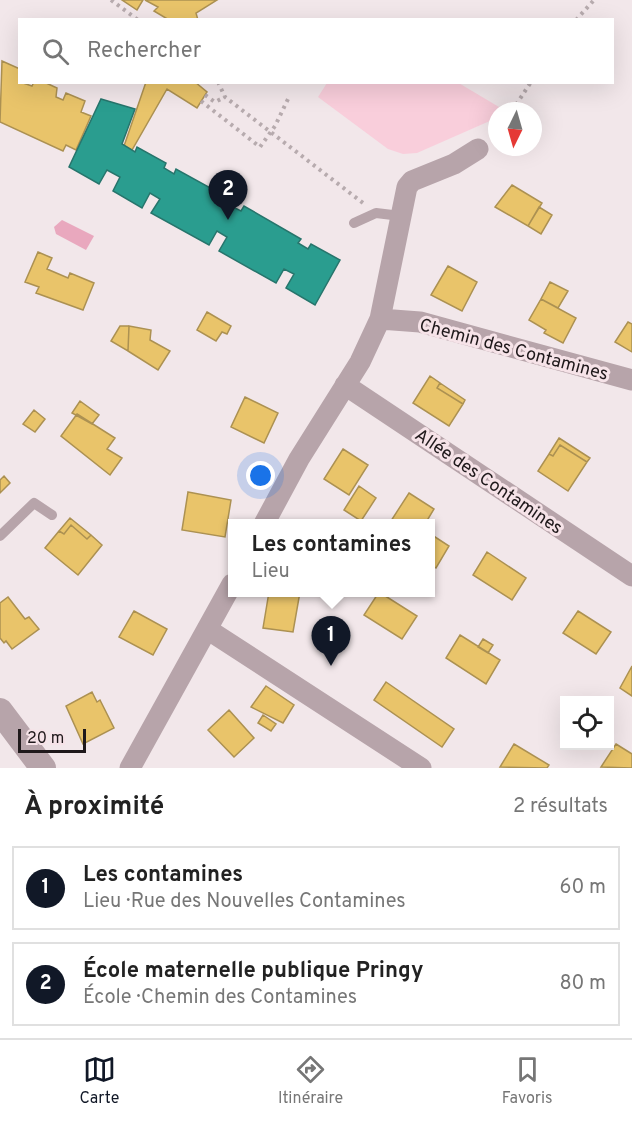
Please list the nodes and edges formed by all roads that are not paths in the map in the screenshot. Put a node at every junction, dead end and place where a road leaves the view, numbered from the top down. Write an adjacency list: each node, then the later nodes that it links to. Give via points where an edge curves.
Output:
1 (478, 149): 2 (street, via 454,164 412,181 405,192)
2 (401, 216): 3 (lane, via 376,213); 4 (street)
3 (354, 223)
4 (380, 319): 5 (street, Chemin des Contamines, via 420,322); 6 (street)
5 (632, 380)
6 (345, 385): 8 (street); 10 (street, Allée des Contamines)
7 (52, 515): 9 (lane, via 34,503)
8 (267, 519)
9 (0, 536)
10 (632, 576)
11 (228, 591): 12 (street)
12 (207, 629): 15 (street); 16 (street)
13 (0, 711): 14 (street)
14 (43, 768)
15 (130, 768)
16 (421, 768)

